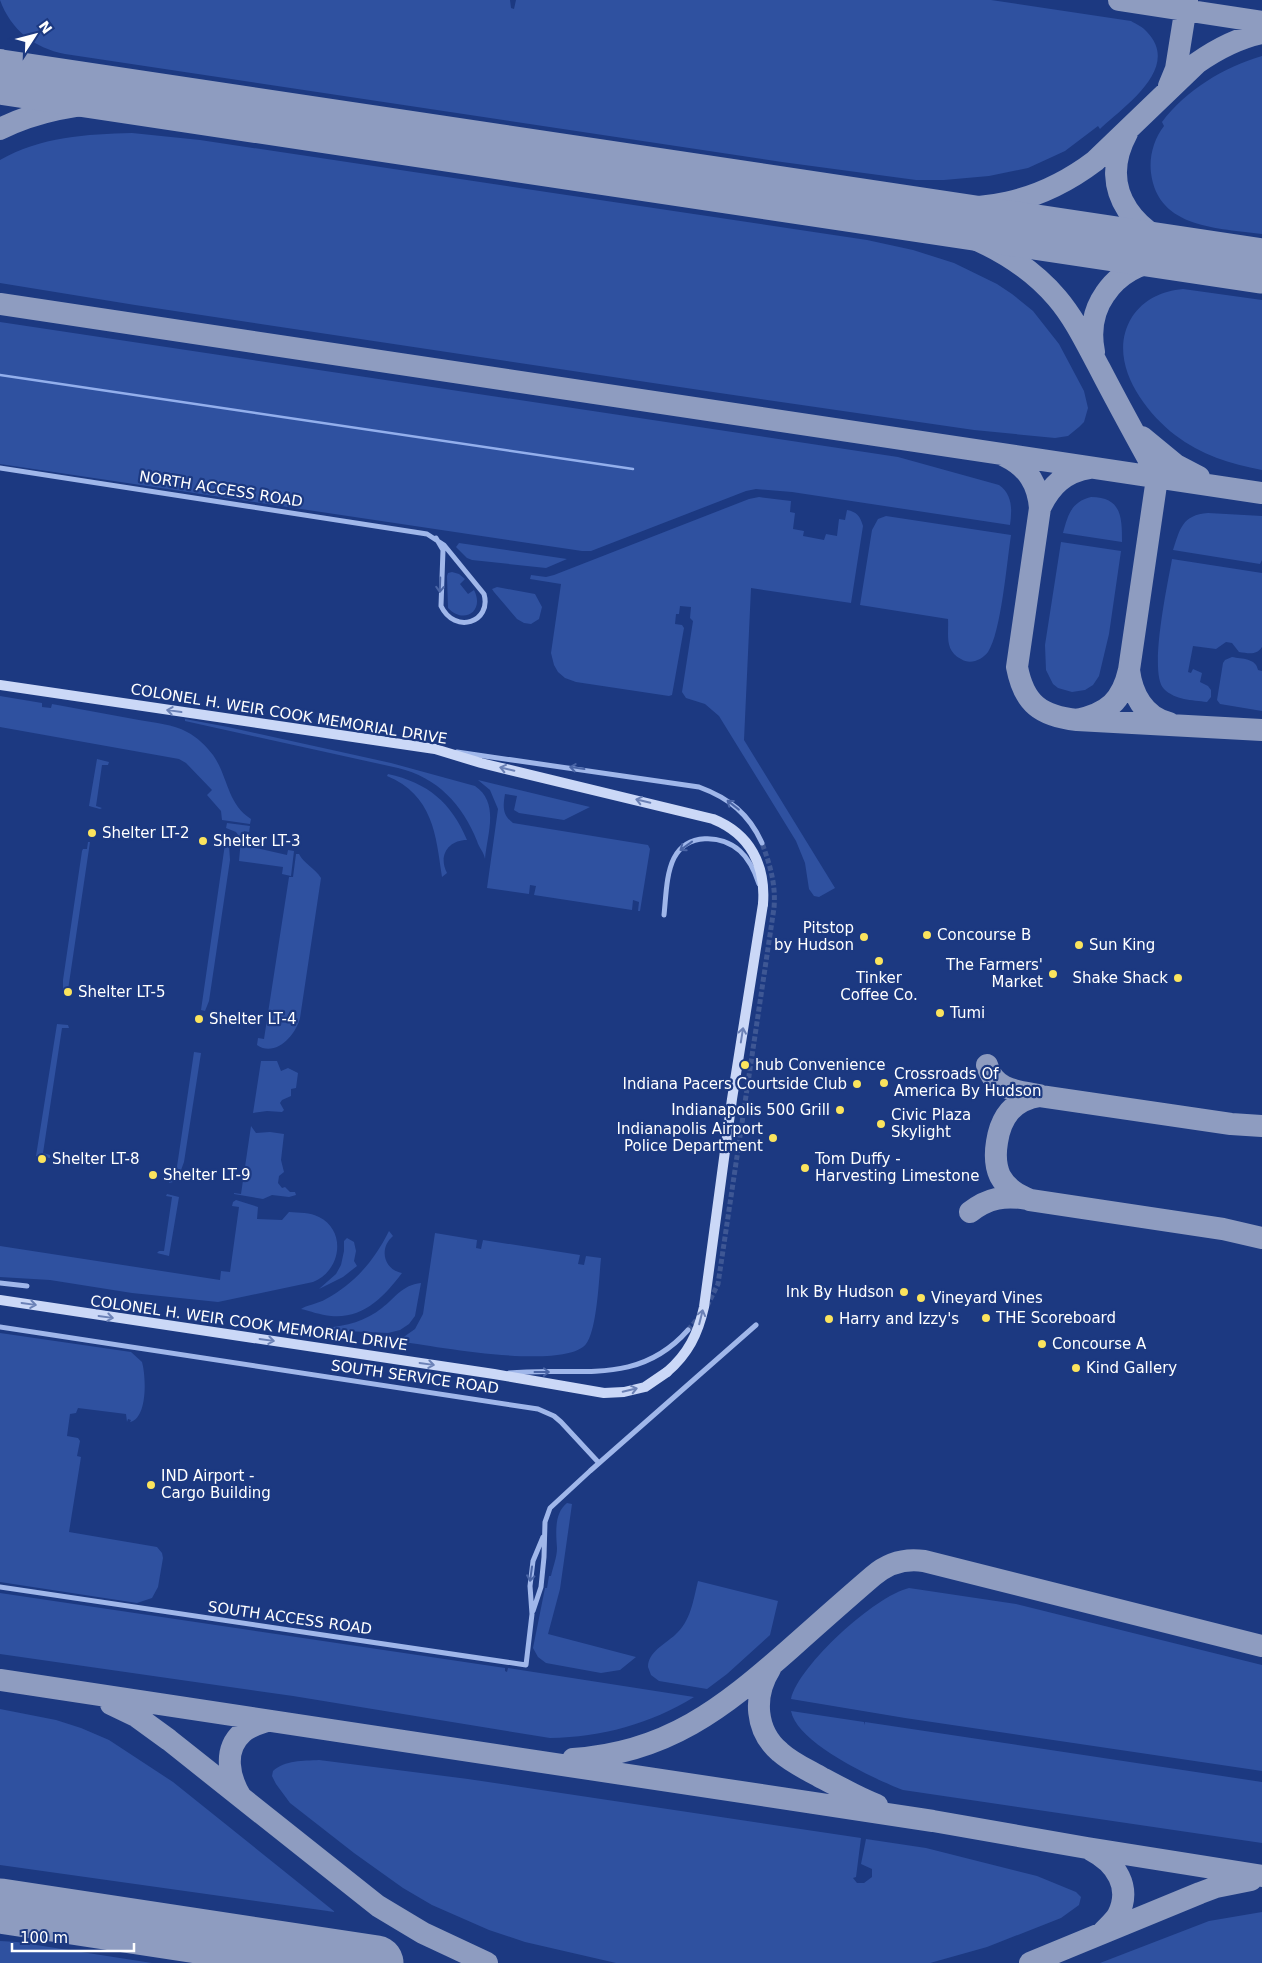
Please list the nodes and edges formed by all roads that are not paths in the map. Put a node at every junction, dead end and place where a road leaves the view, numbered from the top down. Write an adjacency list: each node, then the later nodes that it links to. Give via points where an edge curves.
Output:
1 (0, 468): 2 (street, NORTH ACCESS ROAD, via 417,531)
2 (436, 538): 2 (street, NORTH ACCESS ROAD, one-way to 2, via 442,550 440,598 444,614 464,623 476,617 485,608 486,601 480,587)
3 (0, 685): 4 (street, COLONEL H. WEIR COOK MEMORIAL DRIVE, one-way to 3)
4 (435, 749): 5 (street, one-way to 4, via 750,820 737,807 699,787); 6 (street, COLONEL H. WEIR COOK MEMORIAL DRIVE, one-way to 4, via 763,879 751,850 734,830 719,821 480,763)
5 (762, 843)
6 (763, 904): 7 (street, one-way to 7, via 757,879 744,855 723,840 700,839 685,845 673,859); 14 (street, COLONEL H. WEIR COOK MEMORIAL DRIVE, one-way to 6, bridge, via 613,1393 645,1387 667,1372 691,1346 702,1313)
7 (664, 915)
8 (0, 1283): 9 (street)
9 (27, 1286)
10 (0, 1300): 14 (street, COLONEL H. WEIR COOK MEMORIAL DRIVE, one-way to 14)
11 (756, 1325): 15 (street)
12 (0, 1326): 15 (street, SOUTH SERVICE ROAD, via 538,1409 561,1422)
13 (688, 1330): 14 (street, one-way to 13, via 630,1368 658,1357)
14 (494, 1374)
15 (599, 1463): 16 (street, SOUTH ACCESS ROAD, via 550,1508)
16 (543, 1536): 18 (street, SOUTH ACCESS ROAD, via 540,1587); 18 (street, SOUTH ACCESS ROAD, one-way to 18, via 533,1561 530,1586)
17 (0, 1587): 18 (street, SOUTH ACCESS ROAD, via 526,1666)
18 (532, 1614)

